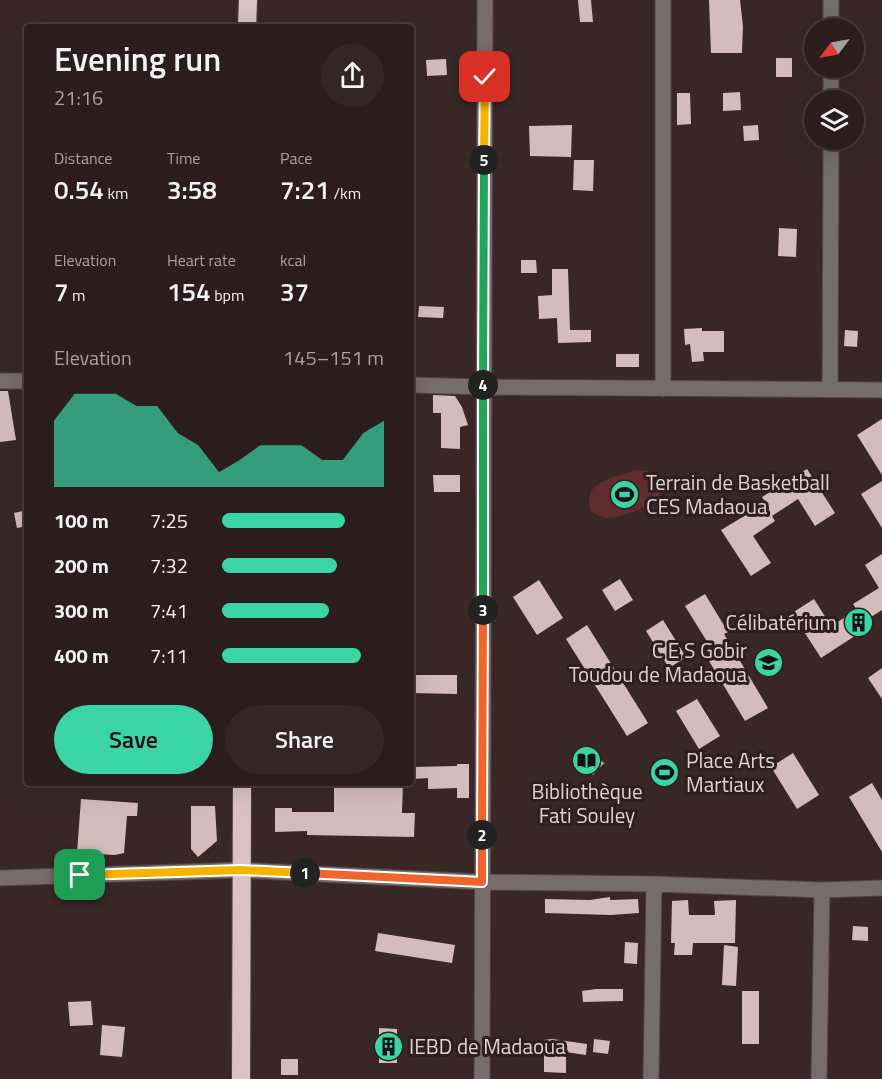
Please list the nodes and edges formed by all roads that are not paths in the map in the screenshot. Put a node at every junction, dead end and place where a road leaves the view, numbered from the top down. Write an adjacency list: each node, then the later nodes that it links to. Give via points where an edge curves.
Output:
1 (248, 0): 6 (highway)
2 (485, 0): 11 (street)
3 (663, 0): 12 (street)
4 (831, 0): 5 (street)
5 (831, 18)
6 (247, 24)
7 (831, 150): 13 (street)
8 (0, 381): 9 (street)
9 (24, 381)
10 (414, 385): 11 (street)
11 (483, 387): 12 (street); 18 (street)
12 (663, 389): 13 (street)
13 (830, 390): 14 (street)
14 (882, 390)
15 (242, 786): 16 (highway)
16 (241, 870): 17 (street); 18 (street); 22 (highway)
17 (0, 878)
18 (482, 882): 19 (street); 23 (street)
19 (654, 884): 21 (street); 24 (street)
20 (882, 888): 21 (street)
21 (822, 890): 25 (street)
22 (241, 1079)
23 (482, 1079)
24 (651, 1079)
25 (819, 1079)

